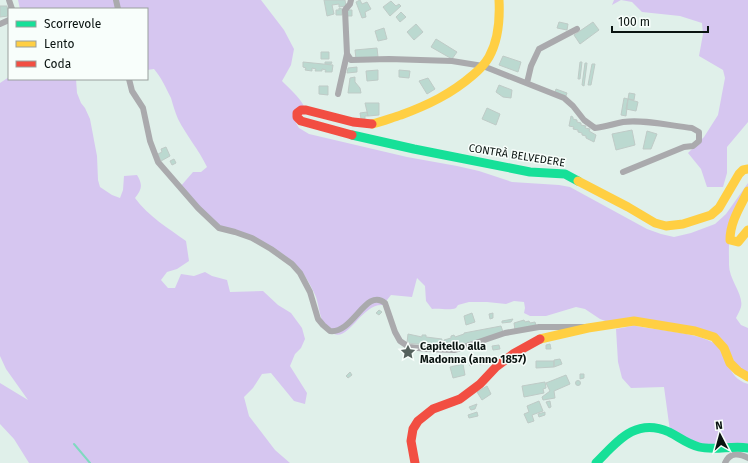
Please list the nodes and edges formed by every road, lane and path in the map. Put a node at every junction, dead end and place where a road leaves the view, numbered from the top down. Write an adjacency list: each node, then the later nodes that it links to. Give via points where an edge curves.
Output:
1 (350, 0): 4 (street, via 345,10)
2 (499, 0): 5 (street, via 499,26 491,54)
3 (577, 29): 7 (street, via 539,48)
4 (347, 54): 5 (street, via 351,60 452,61); 8 (street)
5 (483, 66): 7 (street); 9 (street, CONTRÀ BELVEDERE, via 461,86 436,102 381,122 353,122 306,110 297,113 297,117 300,121 414,149 524,171 565,174 655,224 666,226 683,224 710,215 719,208 742,170)
6 (129, 80): 13 (street, via 130,87 143,108 158,162 219,228 252,238 292,264 310,292 318,319 330,331 340,330 349,325 358,312 376,300 385,303 398,338 409,347 455,350 505,333 539,327)
7 (527, 82): 10 (street, via 564,98 595,128 623,122 639,122 692,128 699,132 699,140 693,146 673,151)
8 (338, 94)
9 (748, 169)
10 (623, 172)
11 (748, 191): 12 (street, via 732,225 730,240 738,242)
12 (748, 230)
13 (588, 328): 14 (street, via 634,321 696,331 719,341 730,363); 17 (street, via 537,340 524,346 460,399 424,415 413,429 411,440)
14 (748, 377)
15 (748, 448): 18 (street, via 697,447 660,428 647,426 631,432)
16 (748, 458): 19 (street, via 733,454)
17 (415, 463)
18 (596, 463)
19 (725, 463)

